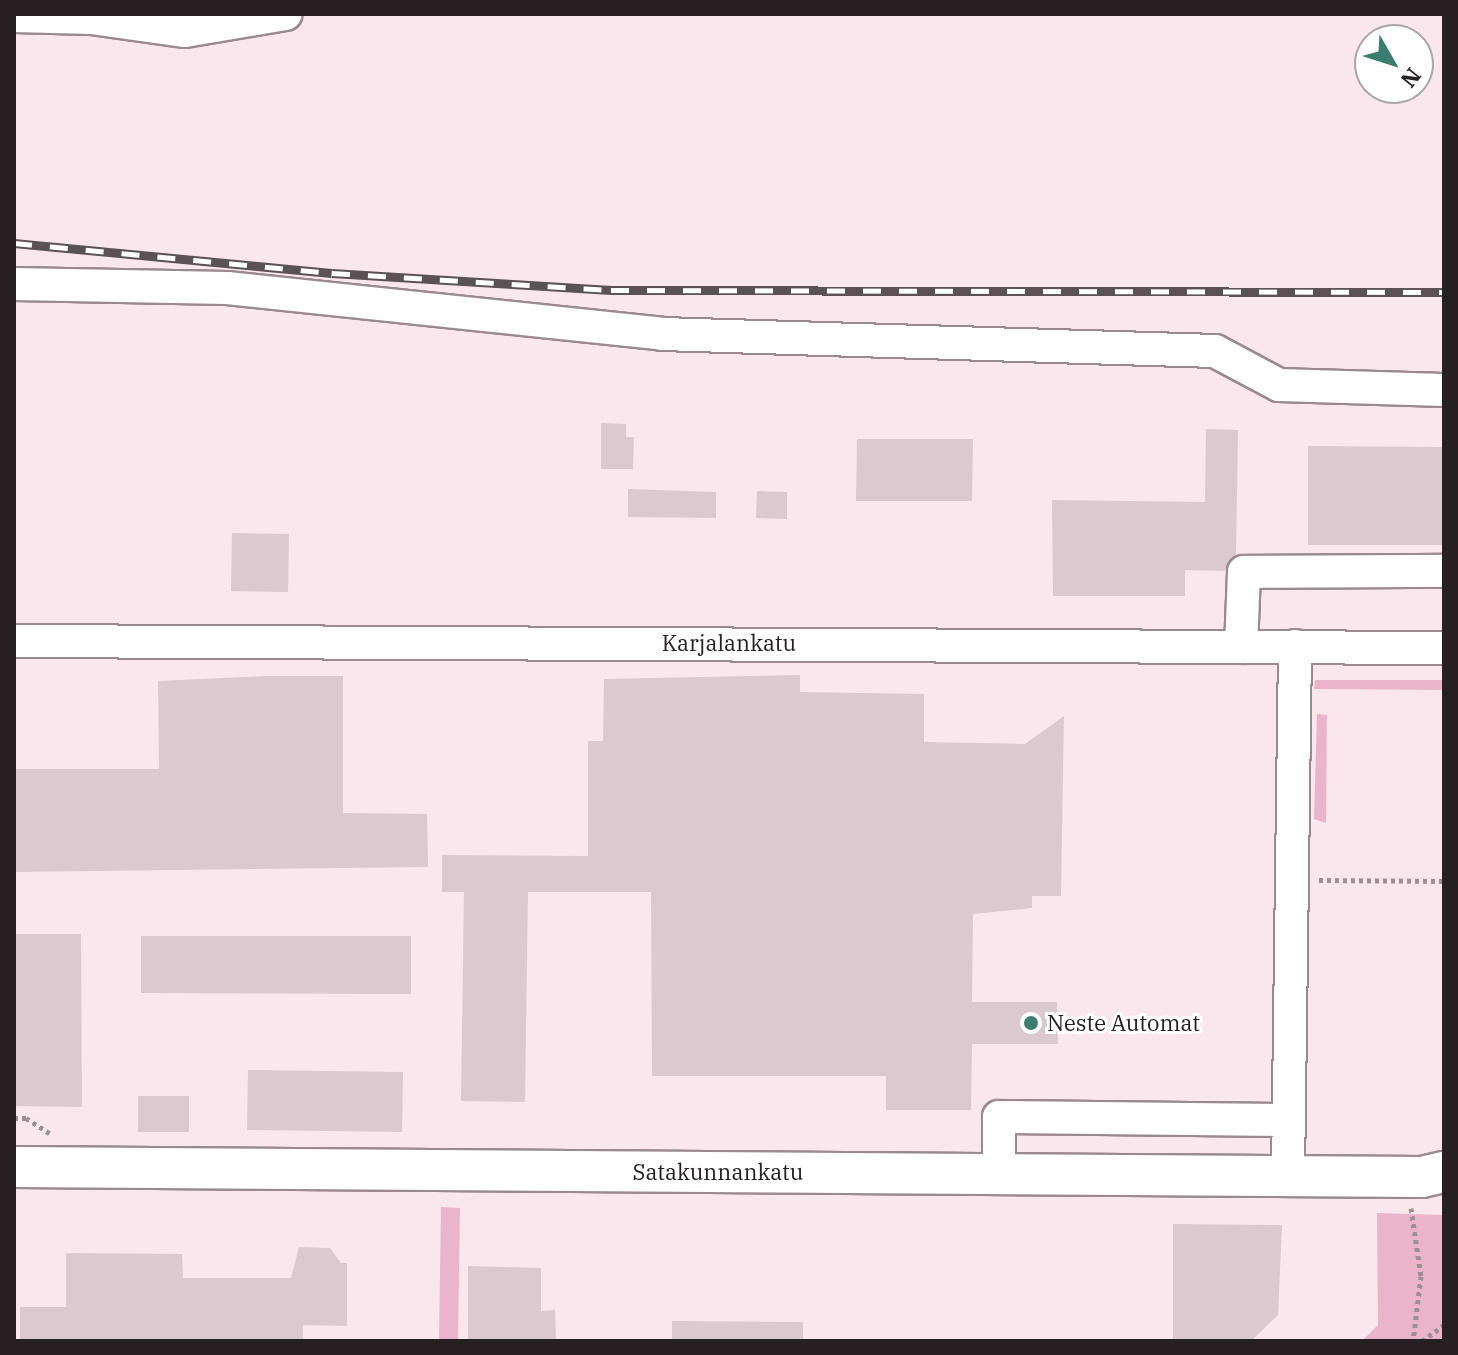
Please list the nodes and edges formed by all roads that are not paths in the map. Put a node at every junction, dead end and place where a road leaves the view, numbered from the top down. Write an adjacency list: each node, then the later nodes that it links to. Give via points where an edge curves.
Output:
1 (286, 14): 2 (street, via 185,31 91,18)
2 (14, 16)
3 (14, 284): 4 (street, via 227,288 662,334 1215,351 1279,385)
4 (1444, 390)
5 (1444, 571): 8 (street, via 1244,572)
6 (14, 641): 8 (street, Karjalankatu)
7 (1295, 646): 8 (street, Karjalankatu); 9 (street, Karjalankatu); 10 (street)
8 (1241, 647)
9 (1444, 648)
10 (1289, 1120): 12 (street, via 999,1117); 13 (street)
11 (14, 1167): 12 (main road, Satakunnankatu)
12 (999, 1175): 13 (main road, Satakunnankatu)
13 (1288, 1175): 14 (main road, Satakunnankatu)
14 (1430, 1185)

